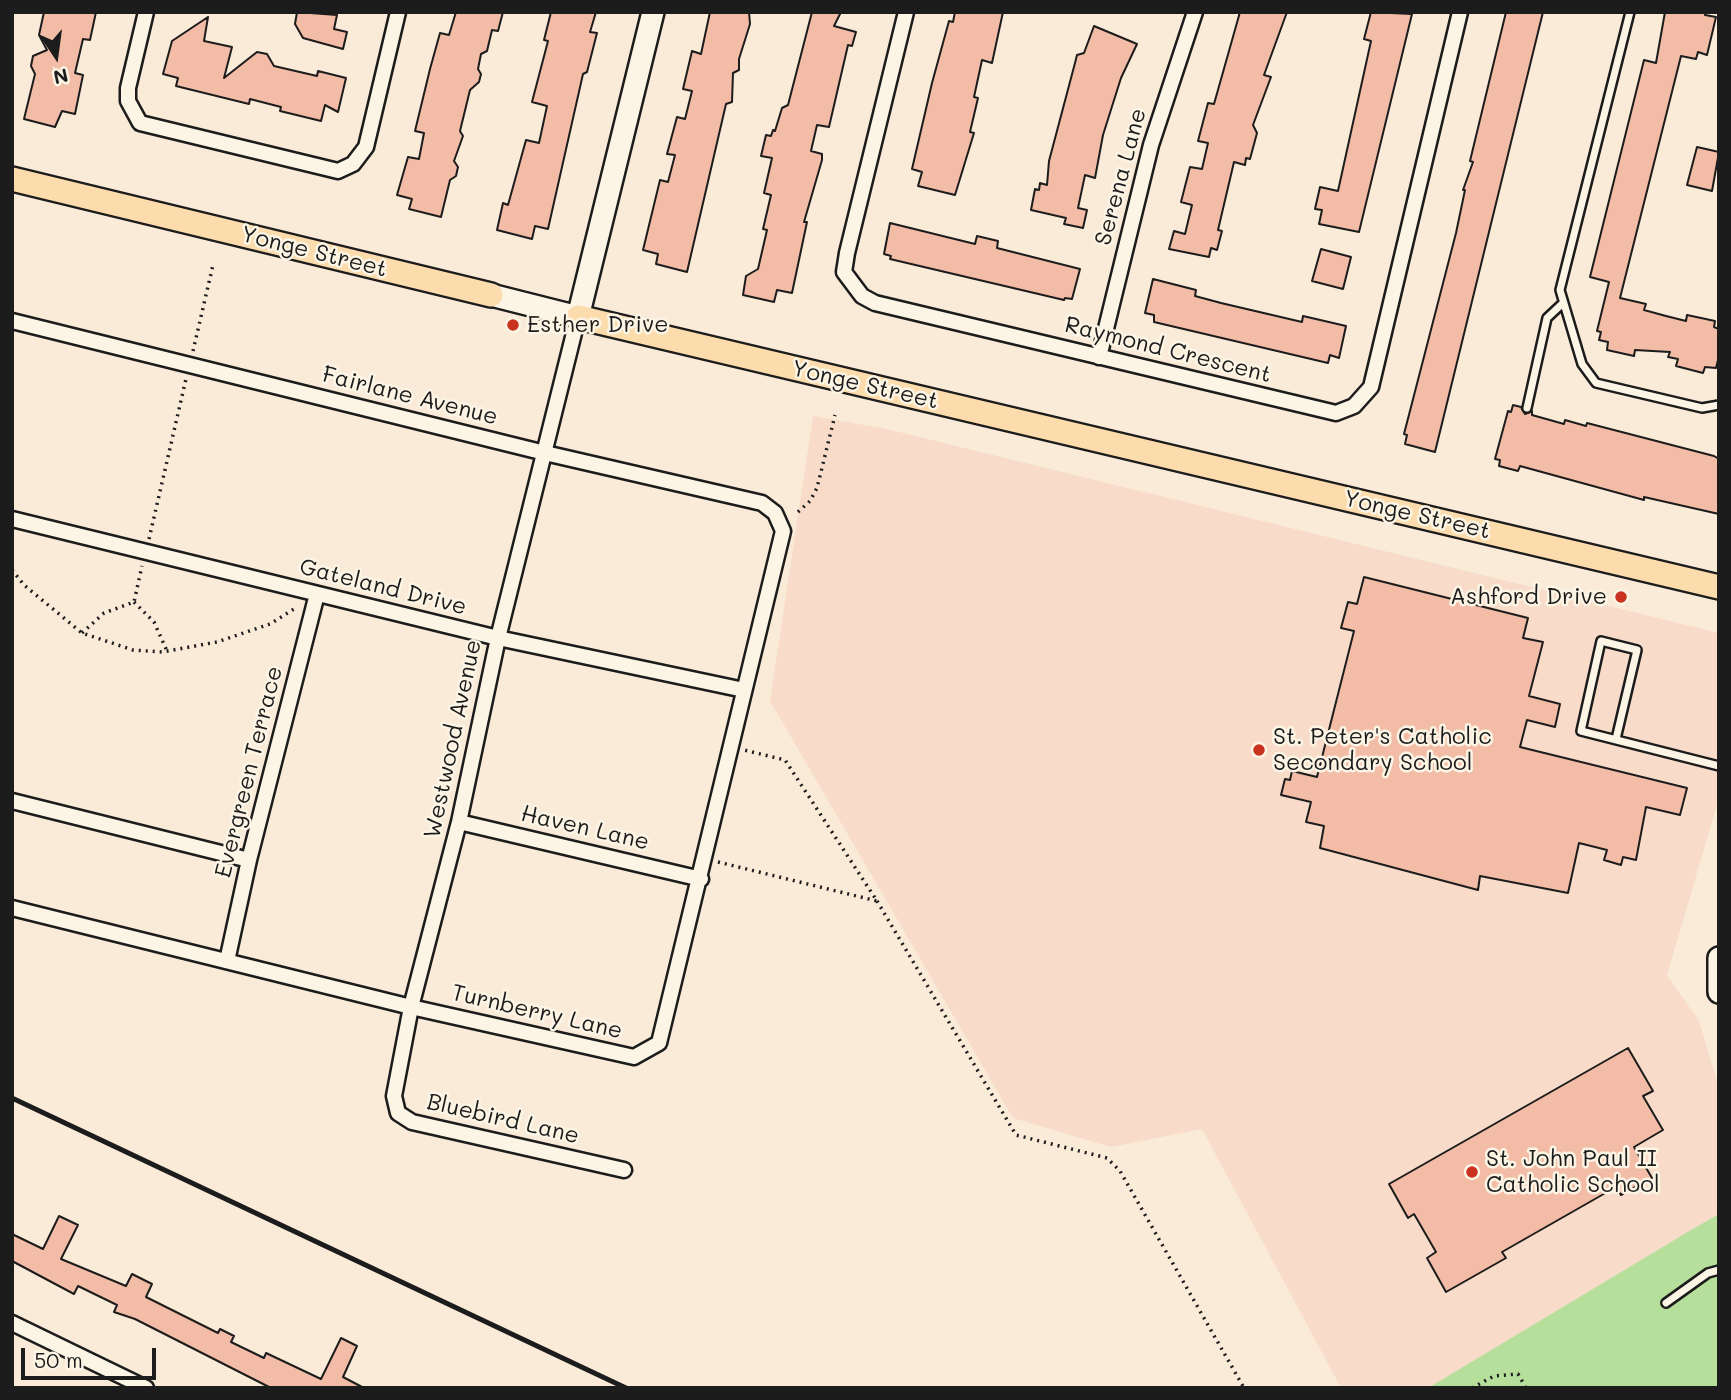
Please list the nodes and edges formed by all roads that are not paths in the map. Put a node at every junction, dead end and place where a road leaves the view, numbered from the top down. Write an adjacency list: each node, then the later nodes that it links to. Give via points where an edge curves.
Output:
1 (146, 12): 2 (street, via 128,88 133,114 140,123 338,170 353,164 366,147)
2 (398, 12)
3 (653, 12): 11 (street)
4 (906, 12): 13 (street, Raymond Crescent, via 847,253 844,272 851,286 875,303)
5 (1195, 12): 13 (street, Serena Lane, via 1151,145)
6 (1460, 12): 13 (street, Raymond Crescent, via 1371,387 1361,400 1346,411 1325,412)
7 (1630, 12): 10 (lane, via 1560,290)
8 (12, 179): 9 (main road, Yonge Street)
9 (491, 295): 11 (street, Yonge Street)
10 (1563, 303): 14 (lane, via 1582,364 1596,383 1702,408); 15 (lane, via 1547,318)
11 (578, 317): 16 (street, Westwood Avenue); 19 (main road, Yonge Street)
12 (12, 321): 16 (street, Fairlane Avenue)
13 (1099, 356)
14 (1719, 405)
15 (1527, 408)
16 (545, 453): 18 (street, Fairlane Avenue, via 762,503 775,513); 21 (street, Westwood Avenue)
17 (12, 519): 20 (street, Gateland Drive)
18 (783, 531): 22 (street, Turnberry Lane)
19 (1719, 587)
20 (317, 594): 21 (street, Gateland Drive); 27 (street, Evergreen Terrace)
21 (498, 638): 22 (street, Gateland Drive); 26 (street, Westwood Avenue)
22 (744, 690): 28 (street, Turnberry Lane)
23 (1616, 739): 23 (lane, via 1581,732 1601,641 1637,650); 24 (lane)
24 (1719, 766)
25 (12, 801): 27 (street)
26 (459, 822): 28 (street, Haven Lane); 33 (street, Westwood Avenue)
27 (249, 860): 31 (street, Evergreen Terrace)
28 (701, 879): 33 (street, Turnberry Lane, via 659,1043 634,1058)
29 (12, 908): 31 (street, Turnberry Lane)
30 (1719, 958): 32 (street)
31 (227, 961): 33 (street, Turnberry Lane)
32 (1719, 992)
33 (411, 1007): 34 (street, Bluebird Lane, via 394,1096 398,1113 412,1122)
34 (624, 1170)
35 (1719, 1270): 36 (lane)
36 (1666, 1303)
37 (12, 1323): 38 (street)
38 (146, 1388)

